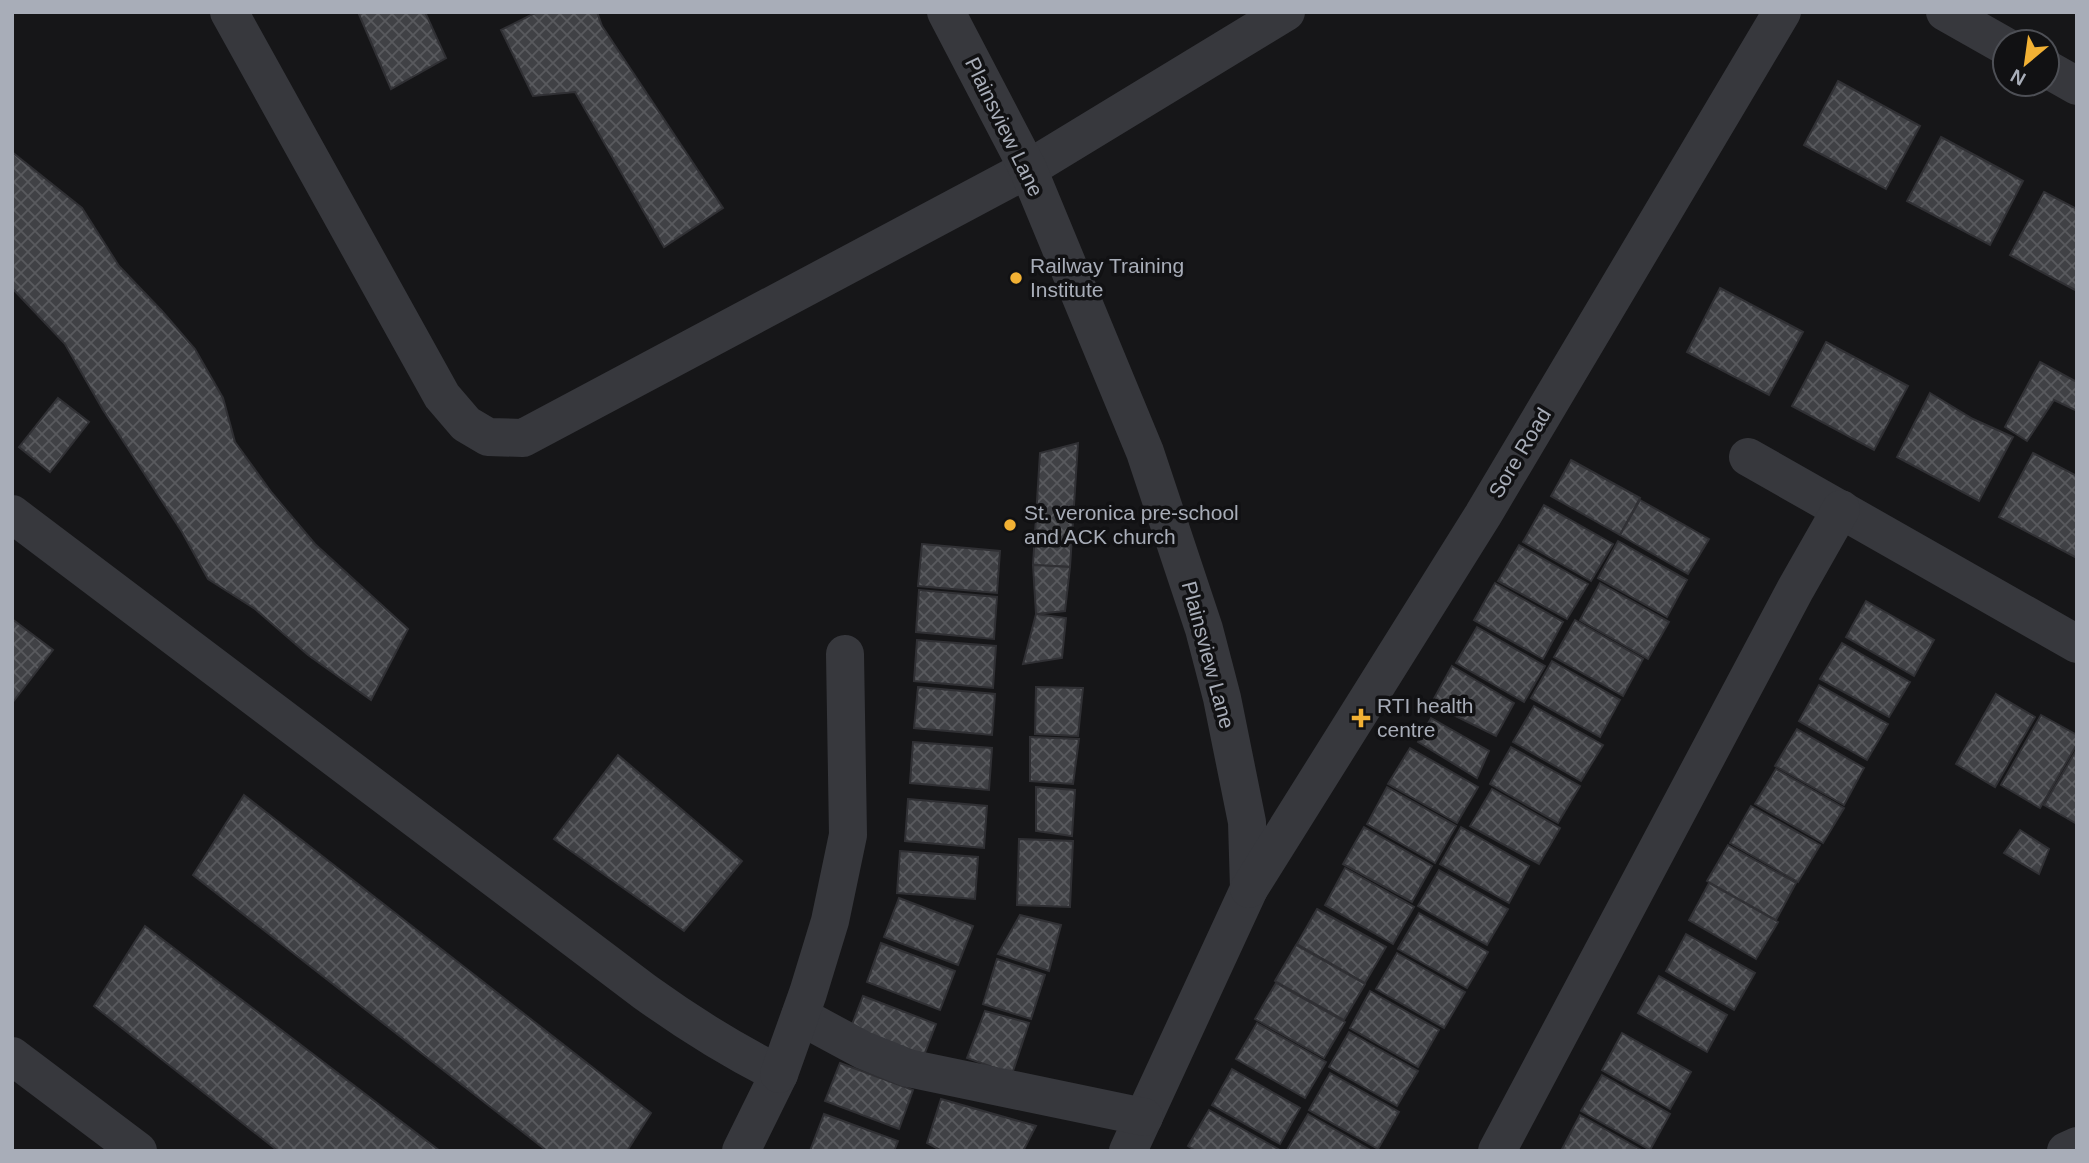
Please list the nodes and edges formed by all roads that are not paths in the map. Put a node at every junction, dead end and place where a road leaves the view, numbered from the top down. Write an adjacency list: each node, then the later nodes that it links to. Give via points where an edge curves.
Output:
1 (229, 12): 9 (street, via 442,397 466,424 488,437 523,438)
2 (946, 12): 9 (street, Plainsview Lane)
3 (1286, 12): 9 (street)
4 (1782, 12): 15 (street, Sore Road, via 1483,515)
5 (1945, 12): 6 (street)
6 (1991, 38)
7 (2061, 77): 8 (street)
8 (2077, 86)
9 (1028, 169): 15 (street, Plainsview Lane, via 1145,452 1204,629 1247,822)
10 (1748, 457): 11 (street)
11 (1841, 509): 13 (street); 24 (street)
12 (12, 514): 18 (street, via 645,992 719,1042)
13 (2077, 644)
14 (845, 654): 16 (street, via 848,835 830,921)
15 (1249, 888): 19 (street, Plainsview Lane)
16 (800, 1016): 18 (street); 19 (street, via 908,1068)
17 (12, 1056): 21 (street)
18 (779, 1074): 22 (street)
19 (1144, 1117): 23 (street, Plainsview Lane)
20 (2077, 1146): 25 (street)
21 (138, 1151)
22 (741, 1151)
23 (1128, 1151)
24 (1497, 1151)
25 (2066, 1151)

